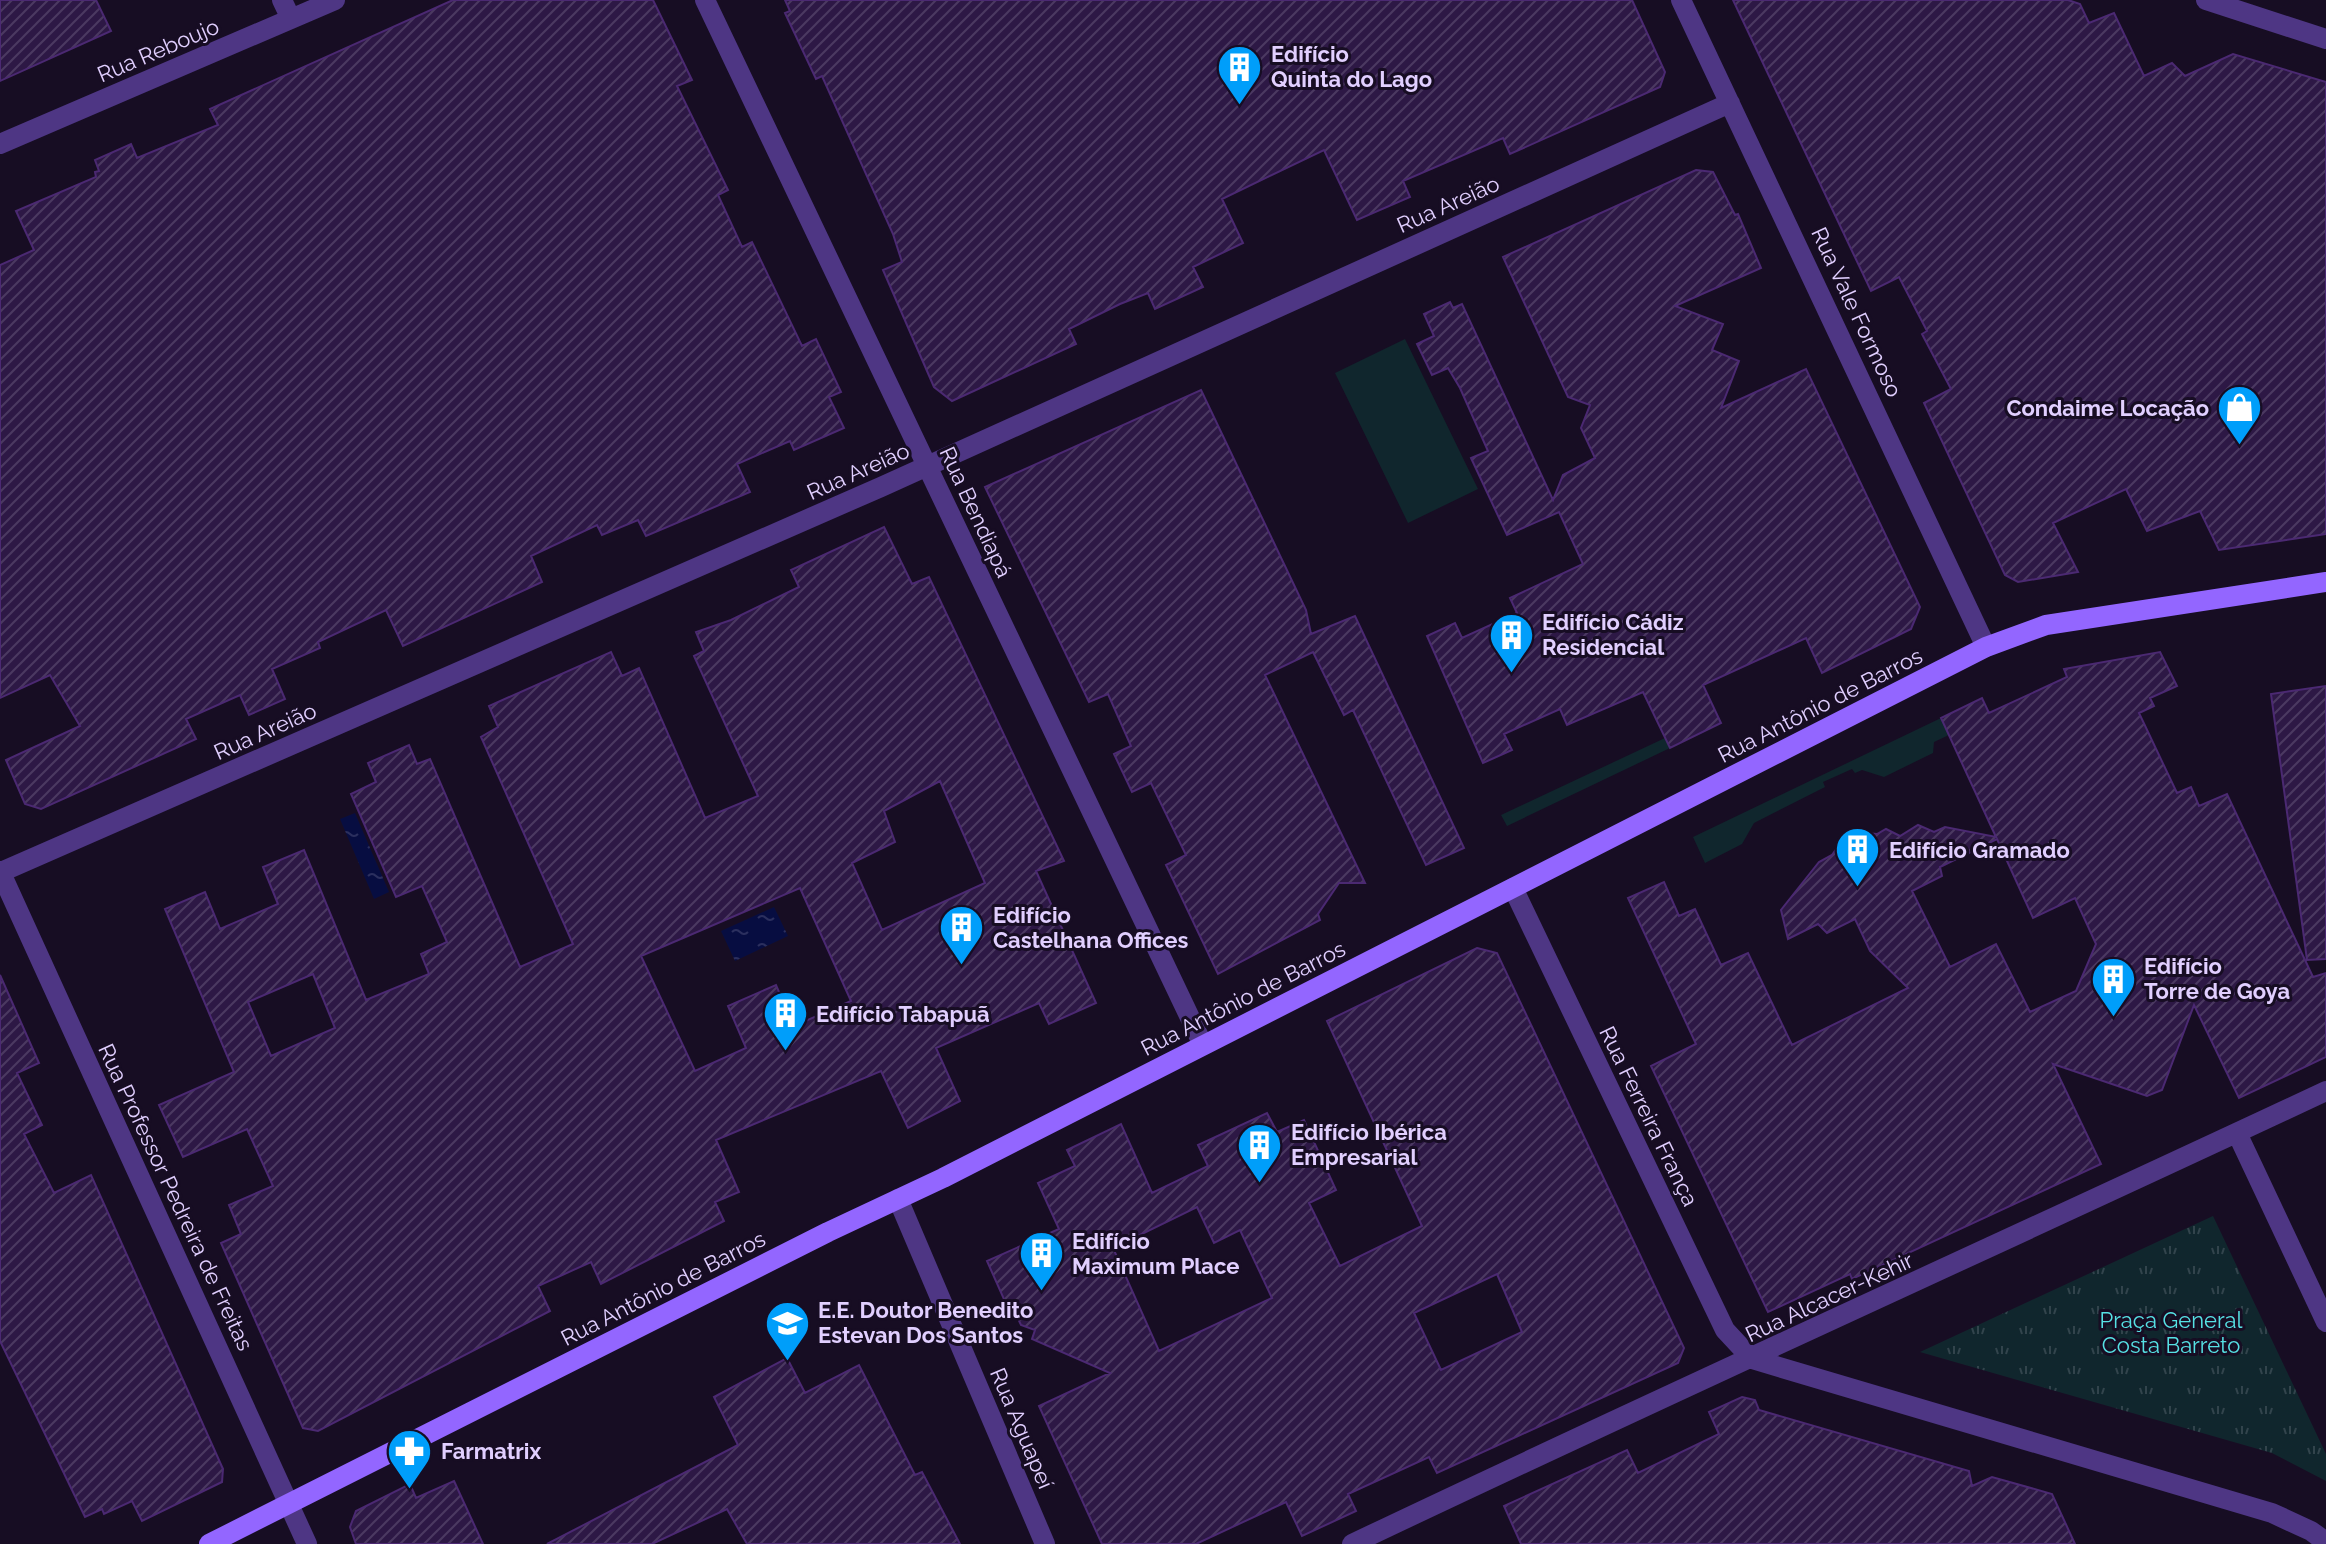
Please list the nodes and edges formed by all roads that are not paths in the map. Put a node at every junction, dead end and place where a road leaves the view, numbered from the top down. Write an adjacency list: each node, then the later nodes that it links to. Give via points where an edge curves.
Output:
1 (335, 0): 5 (street, Rua Reboujo)
2 (705, 0): 9 (street, Rua Bendiapá)
3 (1681, 0): 7 (street, Rua Vale Formoso)
4 (2206, 0): 6 (street)
5 (286, 10): 8 (street, Rua Reboujo)
6 (2326, 39)
7 (1730, 103): 9 (street, Rua Areião); 11 (street, Rua Vale Formoso)
8 (0, 144)
9 (927, 466): 12 (street, Rua Areião); 14 (street, Rua Bendiapá)
10 (2326, 582): 11 (main road, Rua Antônio de Barros, via 2046,625)
11 (1986, 647): 13 (main road, Rua Antônio de Barros)
12 (0, 872): 20 (street, Rua Professor Pedreira de Freitas)
13 (1513, 888): 14 (main road, Rua Antônio de Barros); 19 (street, Rua Ferreira França, via 1725,1330)
14 (1203, 1045): 17 (main road, Rua Antônio de Barros)
15 (2326, 1091): 16 (street, Rua Alcacer-Kehir)
16 (2237, 1133): 18 (street); 19 (street, Rua Alcacer-Kehir)
17 (898, 1199): 20 (main road, Rua Antônio de Barros); 24 (street, Rua Aguapeí)
18 (2326, 1322)
19 (1752, 1359): 21 (street, via 2272,1513); 25 (street, Rua Alcacer-Kehir)
20 (289, 1504): 22 (main road, Rua Antônio de Barros); 23 (street, Rua Professor Pedreira de Freitas)
21 (2326, 1542)
22 (209, 1544)
23 (307, 1544)
24 (1045, 1544)
25 (1352, 1544)

